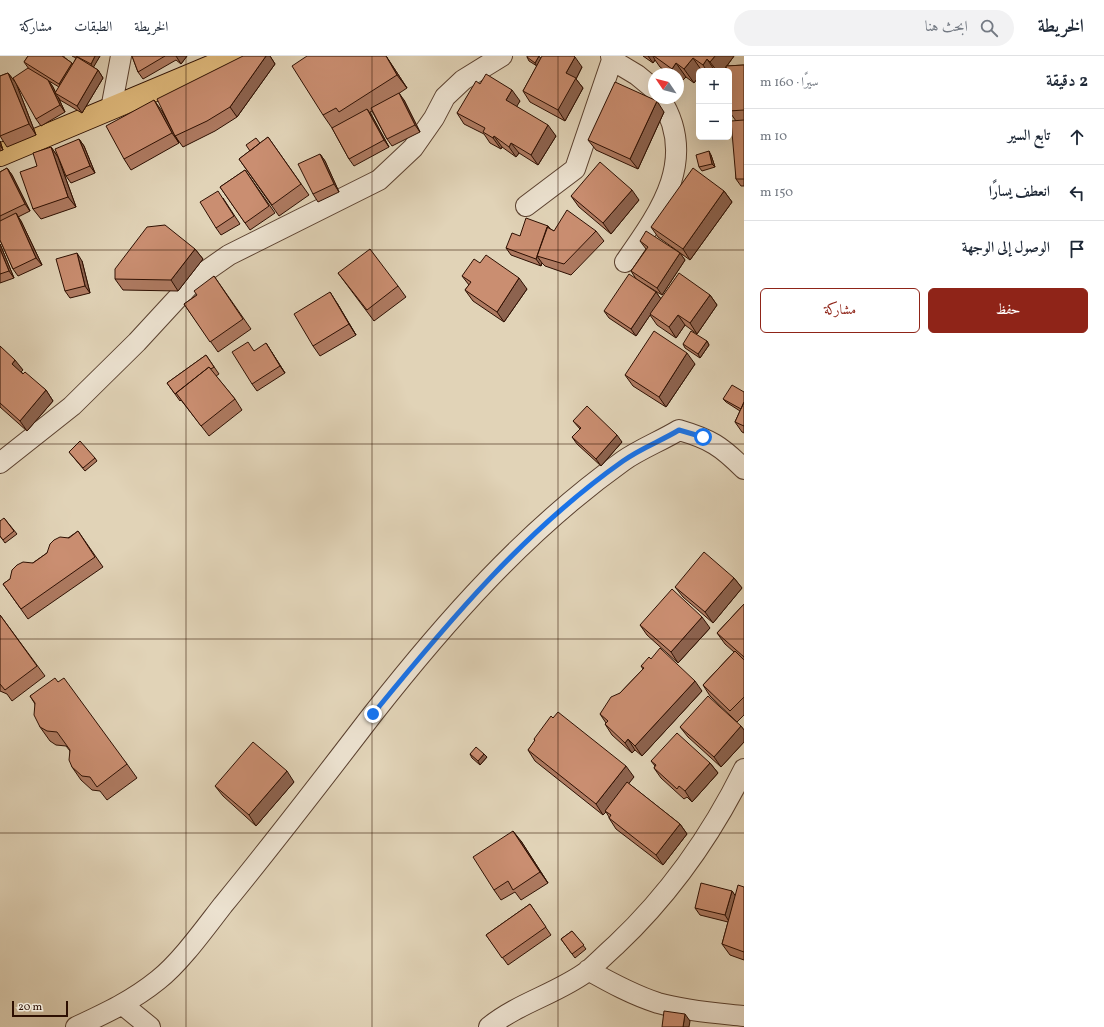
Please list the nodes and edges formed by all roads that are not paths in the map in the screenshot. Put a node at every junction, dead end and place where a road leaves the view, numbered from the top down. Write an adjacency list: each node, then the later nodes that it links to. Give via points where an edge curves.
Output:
1 (121, 56): 7 (street)
2 (236, 56): 7 (main road)
3 (502, 56): 11 (street, via 463,80 445,97 413,148 379,180 229,255 196,278 137,342 72,406)
4 (612, 58): 5 (street); 9 (street, via 575,169)
5 (648, 85)
6 (664, 104): 10 (street, via 675,133 676,158 670,189 654,219)
7 (111, 109): 8 (main road)
8 (0, 155)
9 (526, 206)
10 (625, 262)
11 (0, 464)
12 (744, 469): 15 (street, via 725,449 703,437 679,430 625,460 560,510 471,598 423,653 190,946 160,979)
13 (744, 769): 14 (street, via 733,792 683,872 657,904)
14 (588, 970): 16 (street, via 636,995 659,1003); 19 (street, via 502,1016)
15 (124, 1005): 17 (street); 18 (street)
16 (744, 1016)
17 (76, 1027)
18 (150, 1027)
19 (489, 1027)

